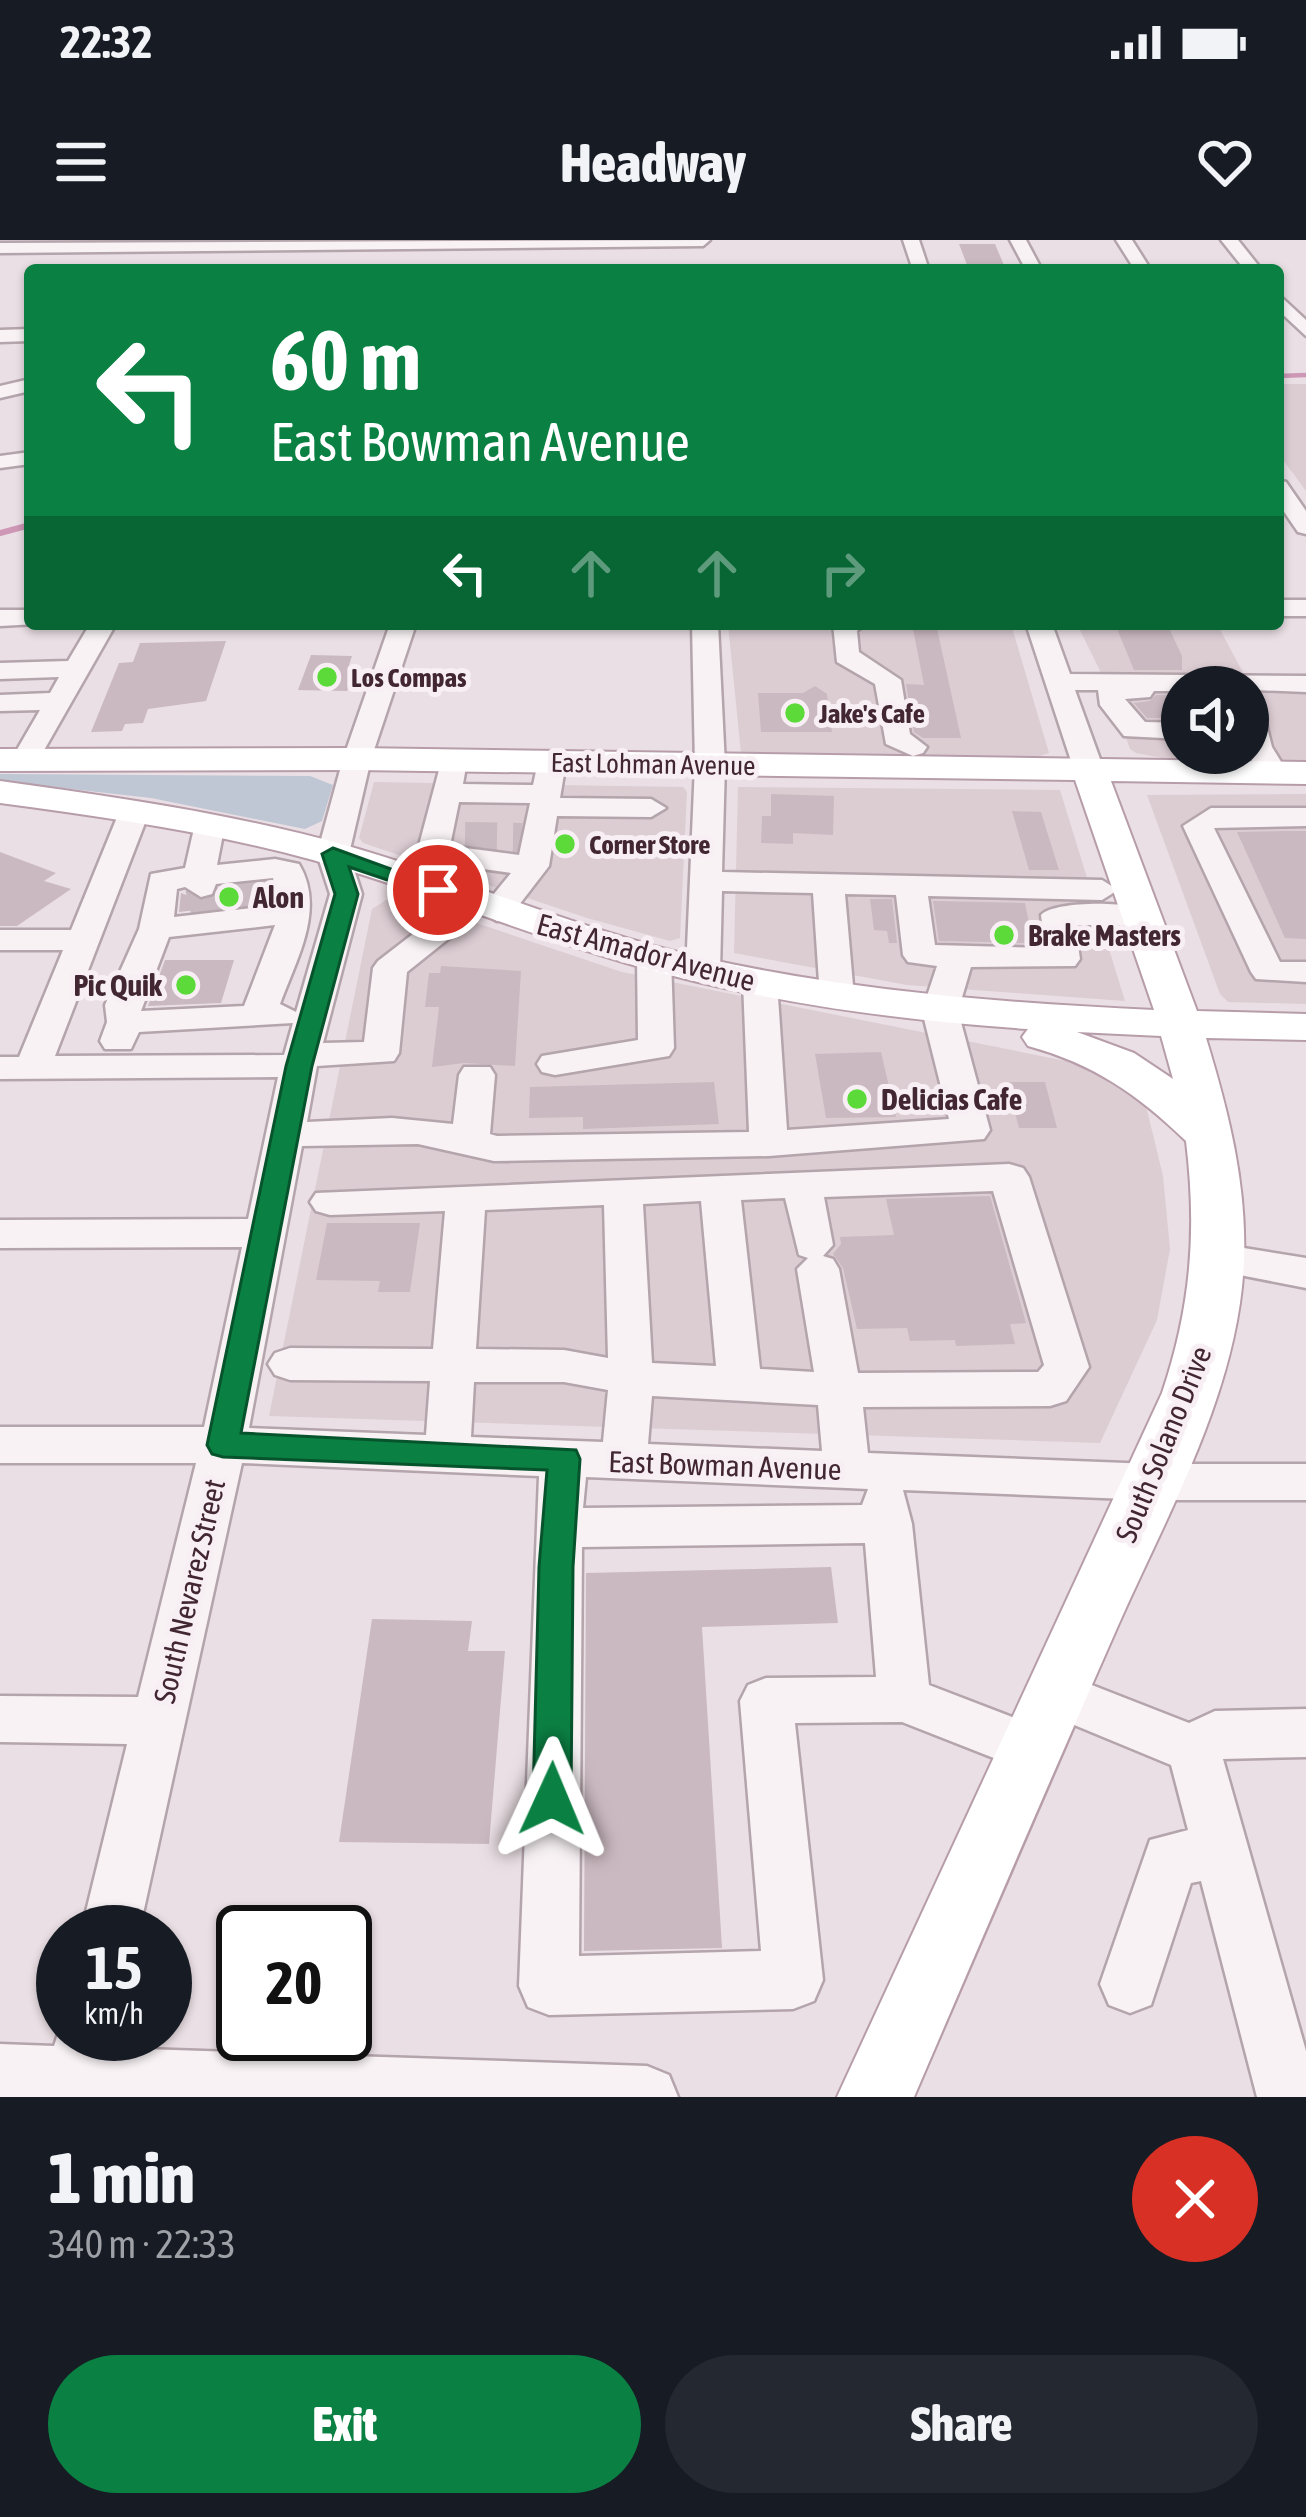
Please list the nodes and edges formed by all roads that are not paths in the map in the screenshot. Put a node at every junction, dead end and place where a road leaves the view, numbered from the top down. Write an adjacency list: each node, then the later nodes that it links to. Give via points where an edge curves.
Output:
1 (1229, 240): 14 (street)
2 (493, 241): 7 (street); 11 (street)
3 (275, 242): 5 (street); 6 (street)
4 (383, 242): 6 (street); 7 (street)
5 (129, 243): 10 (street)
6 (322, 243): 12 (street)
7 (417, 243): 13 (street)
8 (703, 245): 9 (street)
9 (606, 246): 11 (street)
10 (0, 248)
11 (513, 250)
12 (310, 264)
13 (408, 264)
14 (1249, 264)
15 (1284, 500): 16 (street)
16 (1301, 537)
17 (100, 630): 23 (street)
18 (401, 630): 32 (street, South Nevarez Street)
19 (705, 630): 33 (street)
20 (844, 630): 31 (street, via 846,656 888,680 896,738)
21 (1041, 630): 25 (street, South Solano Drive)
22 (0, 671): 23 (street)
23 (68, 684): 27 (street); 34 (street)
24 (1306, 684): 25 (street)
25 (1062, 692): 26 (street); 35 (street, South Solano Drive)
26 (1141, 694): 29 (street, via 1118,713 1134,730)
27 (7, 696): 28 (street, via 9,722)
28 (0, 726)
29 (1161, 731)
30 (1269, 747): 36 (street)
31 (913, 748)
32 (357, 759): 34 (main road, East Lohman Avenue); 42 (main road, East Lohman Avenue); 43 (street, South Nevarez Street)
33 (710, 765): 35 (main road, East Lohman Avenue); 39 (main road, East Lohman Avenue); 44 (street)
34 (8, 770): 38 (main road, East Amador Avenue)
35 (1089, 770): 36 (main road, East Lohman Avenue); 48 (main road, South Solano Drive)
36 (1289, 773)
37 (651, 808): 39 (street)
38 (135, 810): 41 (main road, East Amador Avenue); 53 (street)
39 (537, 817): 42 (main road, East Lohman Avenue); 42 (street); 50 (street)
40 (1306, 817): 59 (street, via 1210,817 1198,826 1268,972)
41 (210, 824): 43 (main road, East Amador Avenue); 47 (street)
42 (443, 824): 43 (main road, East Amador Avenue); 50 (main road, East Amador Avenue)
43 (333, 854): 54 (street, South Nevarez Street, via 346,894)
44 (705, 881): 45 (street); 58 (street)
45 (828, 884): 46 (street); 61 (street)
46 (910, 887): 48 (street); 55 (street, via 920,955)
47 (204, 901): 49 (street); 49 (street); 51 (street); 51 (street, via 162,881)
48 (1134, 903): 55 (street, via 1057,915 1063,959); 65 (main road, South Solano Drive)
49 (264, 905): 54 (street); 63 (street)
50 (485, 907): 56 (main road, East Amador Avenue); 57 (street)
51 (156, 929): 64 (street, via 122,1005)
52 (0, 940): 53 (street)
53 (83, 940): 69 (street)
54 (331, 951): 57 (street); 67 (street, South Nevarez Street)
55 (957, 956): 62 (street)
56 (654, 958): 58 (main road, East Amador Avenue); 68 (street, via 656,1048)
57 (390, 968): 67 (street, via 381,1053)
58 (703, 970): 60 (main road, East Amador Avenue)
59 (1306, 972)
60 (760, 982): 61 (main road, East Amador Avenue); 75 (street)
61 (838, 997): 62 (main road, East Amador Avenue)
62 (940, 1011): 65 (main road, East Amador Avenue); 73 (main road, via 1099,1050 1139,1072); 75 (street, via 971,1130)
63 (258, 1016): 64 (street); 67 (street)
64 (125, 1022): 70 (street)
65 (1178, 1024): 66 (main road, East Amador Avenue); 73 (main road, South Solano Drive)
66 (1306, 1028)
67 (304, 1045): 70 (street); 72 (street, South Nevarez Street)
68 (555, 1064)
69 (16, 1067): 70 (street)
70 (109, 1067)
71 (477, 1075): 74 (street)
72 (287, 1135): 74 (street, via 417,1130); 81 (street, South Nevarez Street)
73 (1211, 1138): 83 (main road, South Solano Drive)
74 (470, 1139): 75 (street, via 494,1149)
75 (770, 1144)
76 (802, 1185): 77 (street); 89 (street); 89 (street, via 1009,1177 1067,1367 1050,1389)
77 (720, 1188): 78 (street); 88 (street)
78 (623, 1191): 79 (street); 87 (street)
79 (466, 1197): 80 (street); 86 (street)
80 (330, 1202)
81 (266, 1233): 82 (street); 91 (street, South Nevarez Street)
82 (0, 1234)
83 (1219, 1258): 84 (street); 96 (main road, South Solano Drive, via 1205,1348)
84 (1306, 1273)
85 (290, 1364): 86 (street)
86 (455, 1365): 87 (street, via 564,1366); 92 (street)
87 (631, 1378): 88 (street); 94 (street)
88 (740, 1384): 89 (street)
89 (839, 1390): 95 (street)
90 (0, 1445): 91 (street, East Bowman Avenue)
91 (223, 1445): 92 (street, East Bowman Avenue); 103 (street, South Nevarez Street)
92 (447, 1454): 93 (street, East Bowman Avenue)
93 (564, 1459): 94 (street, East Bowman Avenue); 99 (street)
94 (624, 1461): 95 (street, East Bowman Avenue)
95 (865, 1470): 96 (street, East Bowman Avenue); 98 (street)
96 (1152, 1482): 97 (street, East Bowman Avenue); 100 (main road, South Solano Drive)
97 (1306, 1482)
98 (888, 1524): 99 (street); 101 (street)
99 (558, 1528): 101 (street, via 549,1986 793,1980 766,1701)
100 (1056, 1694): 105 (main road, South Solano Drive); 106 (street)
101 (904, 1699): 105 (street)
102 (0, 1720): 103 (street)
103 (160, 1721): 108 (street, South Nevarez Street)
104 (1306, 1733): 106 (street, via 1215,1735)
105 (1031, 1749): 114 (main road, South Solano Drive)
106 (1194, 1750): 107 (street)
107 (1224, 1852): 109 (street, via 1170,1859); 115 (street)
108 (116, 1905)
109 (1130, 1984)
110 (79, 2069): 111 (street); 112 (street)
111 (0, 2075)
112 (520, 2095): 113 (street)
113 (647, 2097)
114 (874, 2097)
115 (1288, 2097)

